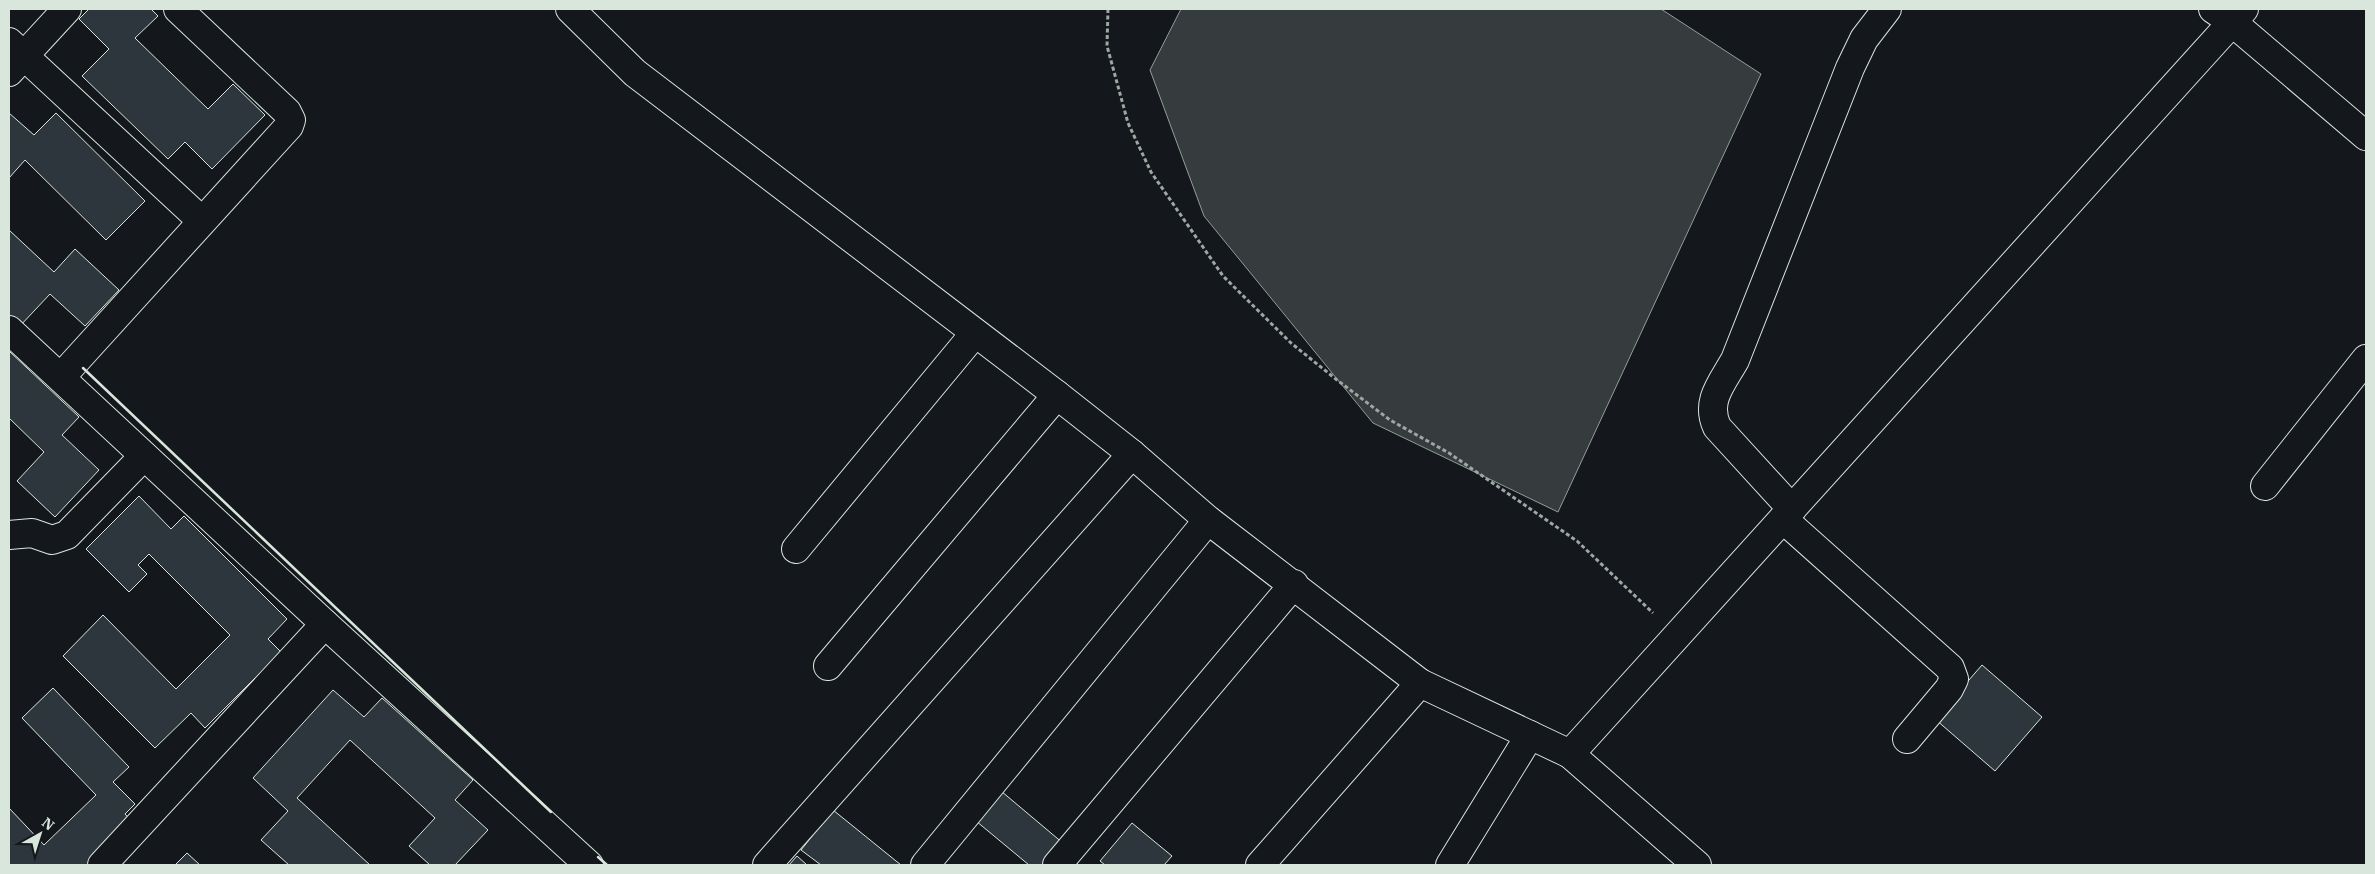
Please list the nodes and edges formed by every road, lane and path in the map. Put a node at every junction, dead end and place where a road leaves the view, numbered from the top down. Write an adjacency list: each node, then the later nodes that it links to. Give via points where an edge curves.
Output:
1 (67, 9): 7 (street)
2 (178, 9): 9 (street, via 287,112 291,120)
3 (570, 9): 11 (street, via 635,73)
4 (1108, 9): 24 (path, via 1107,46 1128,123 1151,172 1223,276 1291,343 1367,403 1390,420 1449,453 1577,541)
5 (1887, 9): 18 (street, via 1864,40 1850,68 1735,360 1713,399 1712,415 1717,427)
6 (2229, 13): 8 (street); 18 (street)
7 (14, 57): 9 (street)
8 (2366, 136)
9 (202, 221): 13 (street)
10 (9, 330): 13 (street)
11 (975, 333): 14 (street); 21 (street)
12 (2366, 359): 17 (street)
13 (61, 377): 16 (street)
14 (1057, 395): 15 (street); 25 (street)
15 (1132, 454): 19 (street); 32 (street)
16 (144, 456): 20 (street, via 67,535 52,540 32,533); 23 (street)
17 (2265, 486)
18 (1787, 514): 24 (street); 28 (street, via 1950,668 1954,680)
19 (1208, 520): 22 (street); 33 (street)
20 (9, 535)
21 (796, 549)
22 (1294, 584): 26 (street); 34 (street)
23 (325, 624): 30 (street); 31 (street)
24 (1677, 636): 29 (street)
25 (828, 666)
26 (1420, 683): 27 (street); 35 (street)
27 (1530, 735): 29 (street); 36 (street)
28 (1907, 738)
29 (1570, 754): 37 (street)
30 (102, 865)
31 (589, 865)
32 (767, 865)
33 (925, 865)
34 (1057, 865)
35 (1260, 865)
36 (1450, 865)
37 (1697, 865)

